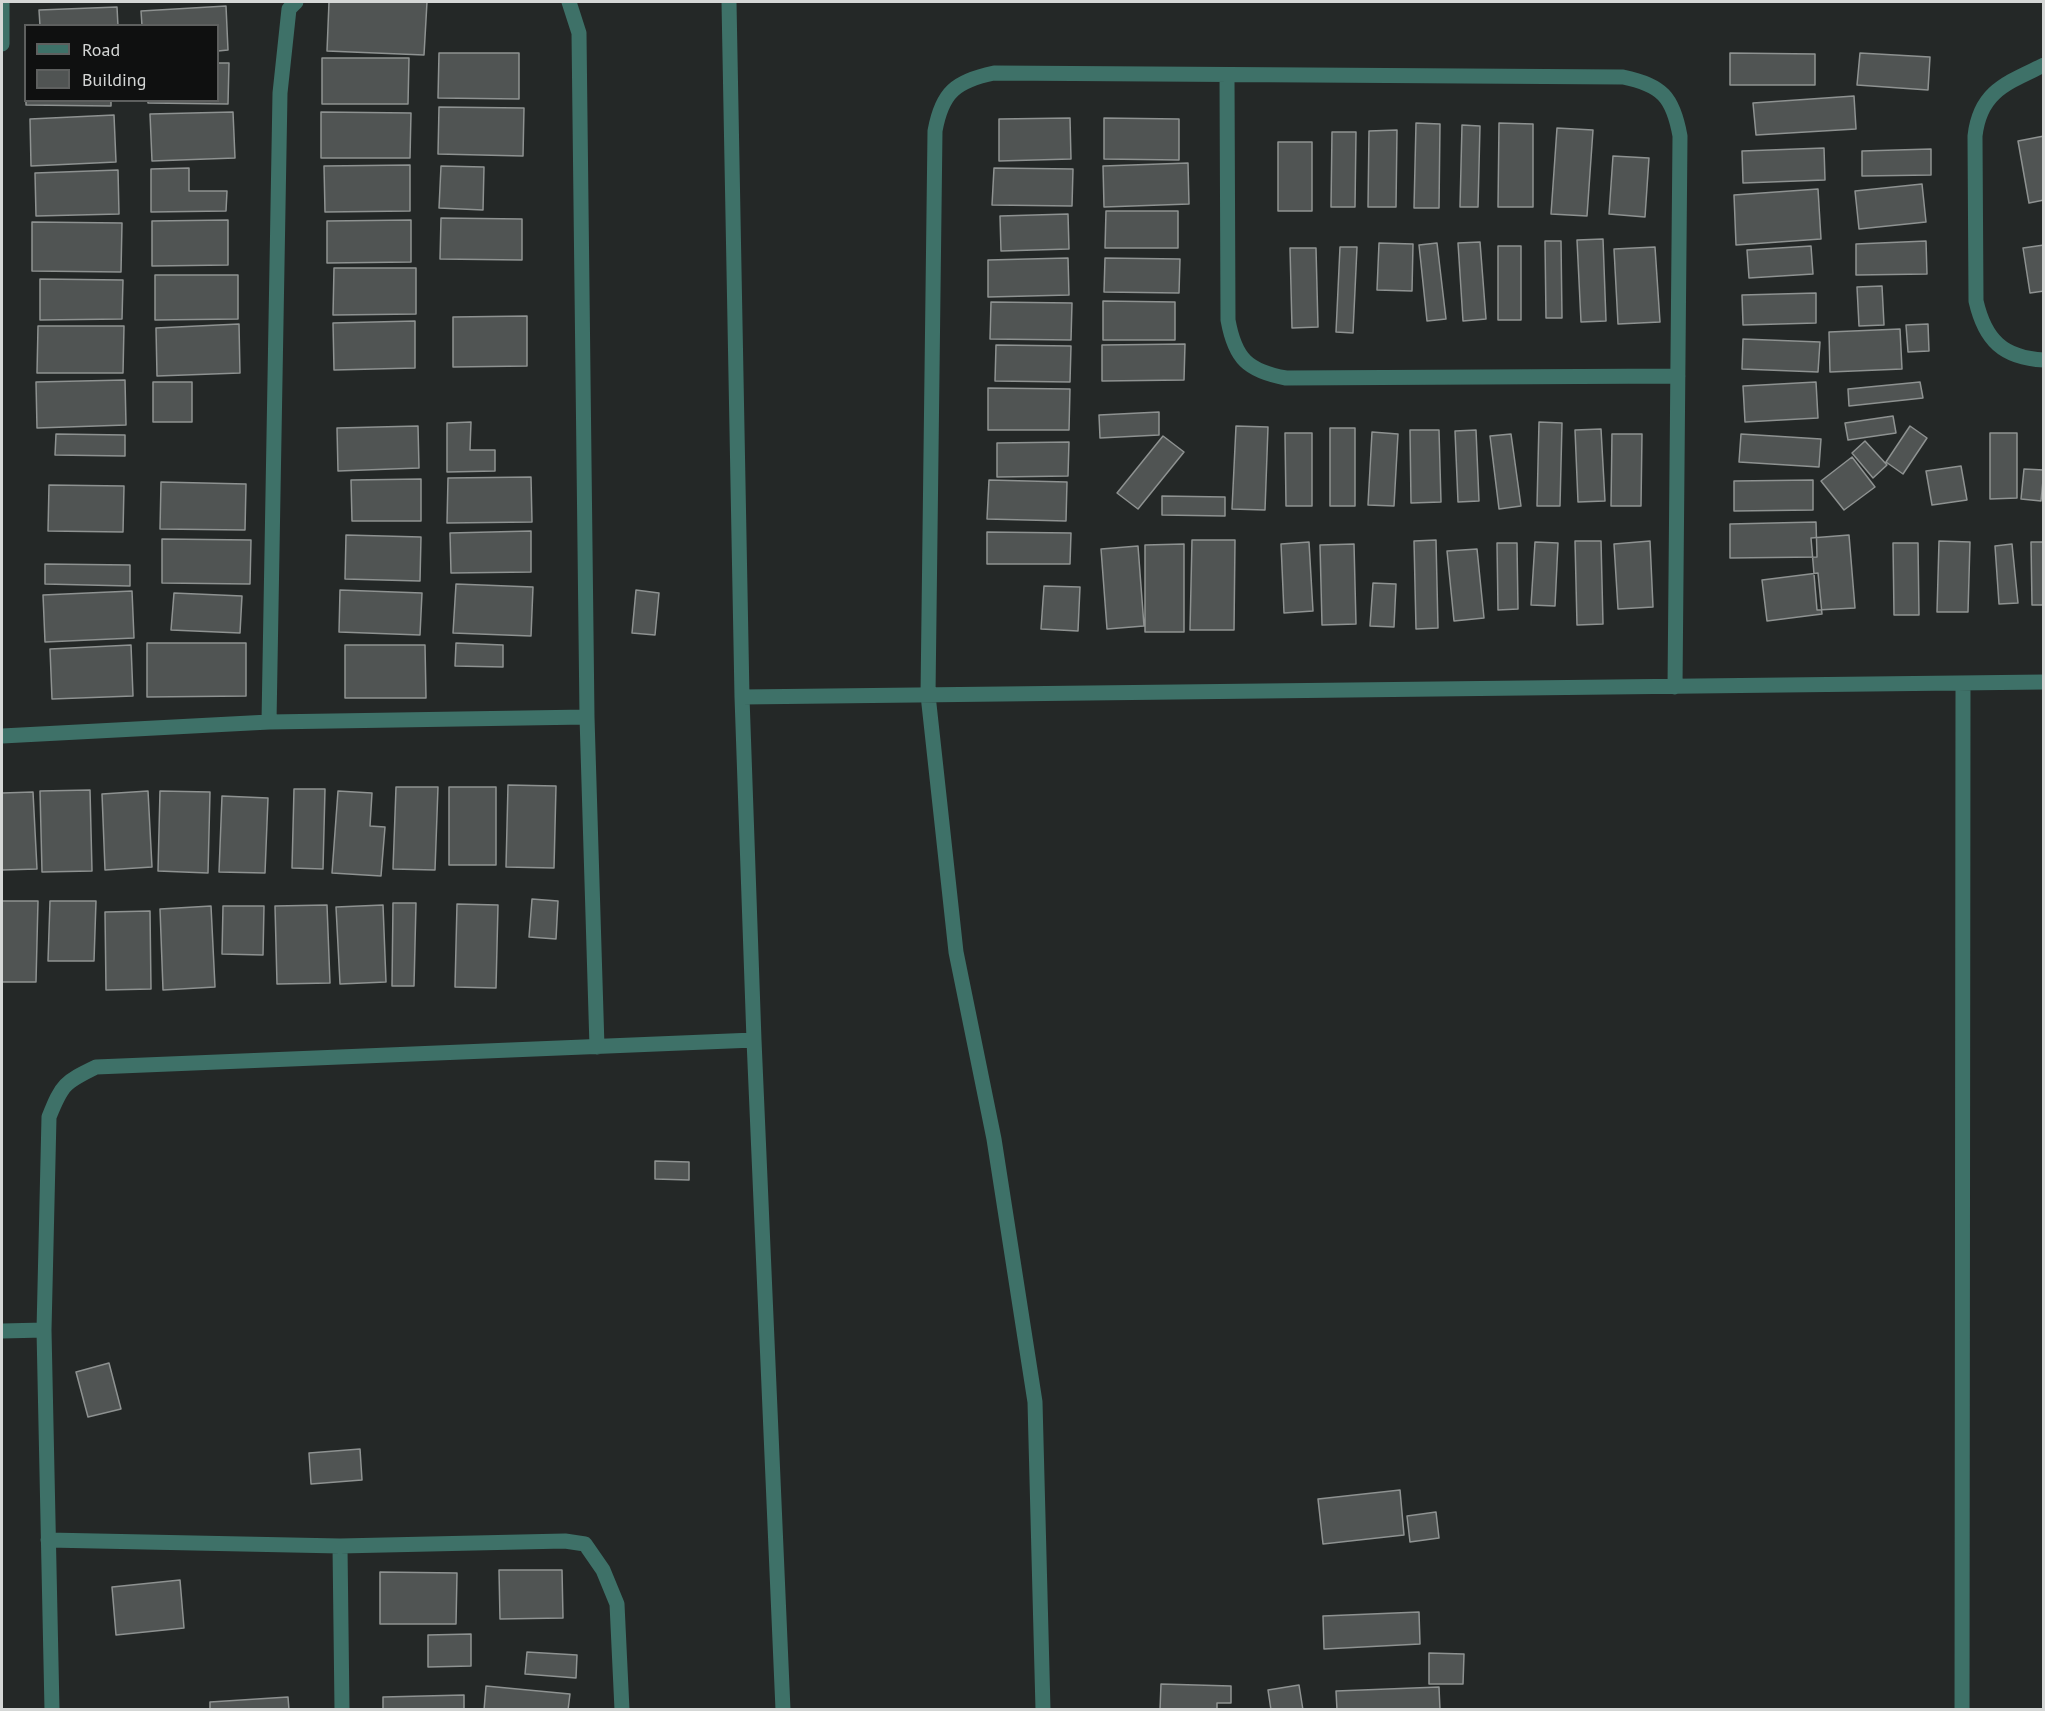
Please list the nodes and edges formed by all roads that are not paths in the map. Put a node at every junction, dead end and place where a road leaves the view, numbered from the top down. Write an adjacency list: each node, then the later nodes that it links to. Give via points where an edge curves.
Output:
1 (2, 2): 5 (street)
2 (296, 2): 16 (street, via 289,9 280,93)
3 (569, 2): 15 (street, via 579,33)
4 (729, 2): 14 (street)
5 (2, 44)
6 (2043, 65): 8 (street, via 1994,92 1983,105 1975,136 1976,302 1981,323 1993,341 2011,354)
7 (1227, 75): 9 (street, via 1623,77 1645,82 1664,94 1676,114 1680,136); 9 (street, via 1228,321 1232,343 1245,362 1264,374 1286,378); 13 (street, via 994,73 972,78 953,90 939,109 935,131)
8 (2043, 360)
9 (1678, 376): 12 (street)
10 (2043, 682): 11 (street)
11 (1964, 684): 12 (street); 29 (street)
12 (1675, 687): 13 (street)
13 (928, 695): 14 (street); 28 (street, via 956,952 994,1139 1035,1402)
14 (742, 697): 18 (street)
15 (587, 717): 16 (street); 19 (street)
16 (269, 722): 17 (street)
17 (2, 736)
18 (754, 1040): 19 (street); 27 (street)
19 (597, 1047): 20 (street, via 96,1067 69,1081 58,1093 49,1117)
20 (44, 1330): 21 (street); 22 (street)
21 (2, 1331)
22 (48, 1540): 23 (street); 24 (street)
23 (340, 1546): 25 (street); 26 (street, via 565,1541 585,1544 603,1570 617,1604)
24 (52, 1710)
25 (342, 1710)
26 (622, 1710)
27 (783, 1710)
28 (1043, 1710)
29 (1962, 1710)

